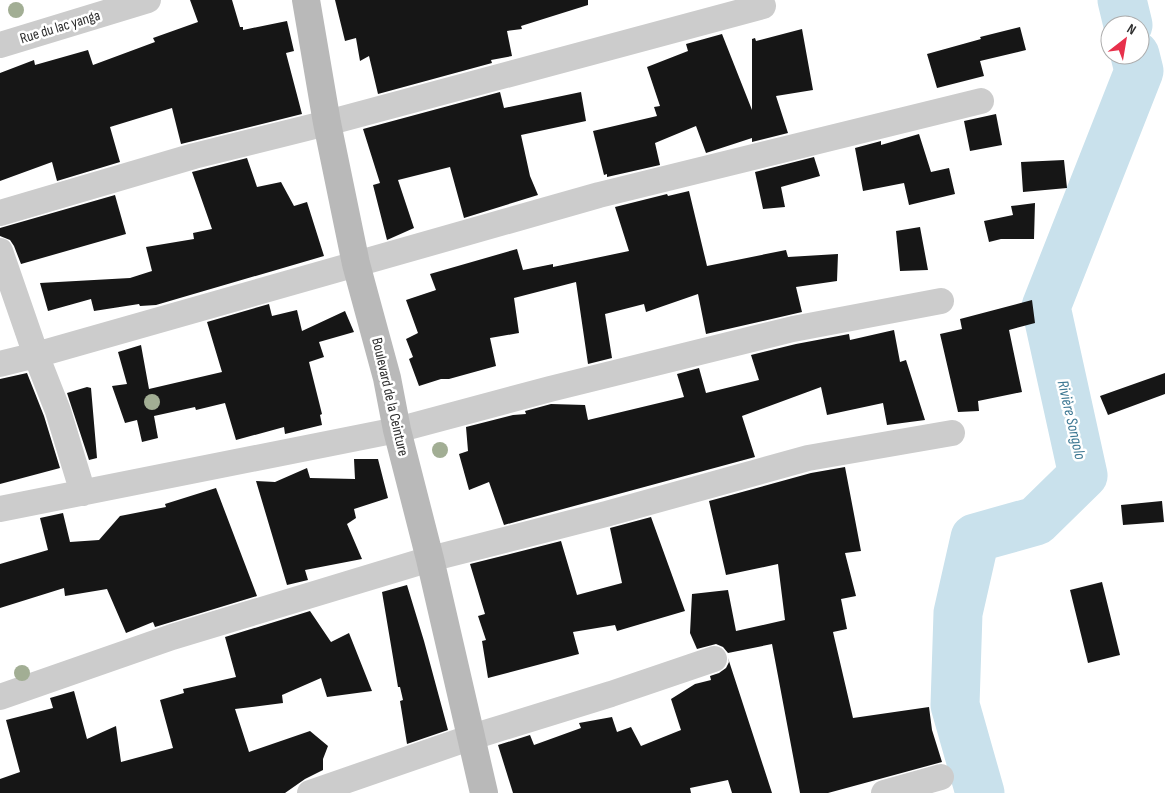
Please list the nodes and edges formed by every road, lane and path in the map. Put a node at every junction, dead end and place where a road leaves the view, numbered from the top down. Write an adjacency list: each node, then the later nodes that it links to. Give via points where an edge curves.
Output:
1 (148, 0): 4 (street, Rue du lac yanga)
2 (306, 0): 6 (street, Boulevard de la Ceinture)
3 (764, 6): 6 (street)
4 (0, 45)
5 (981, 101): 9 (street, via 600,195)
6 (328, 123): 7 (street, via 194,156); 9 (street, Boulevard de la Ceinture)
7 (0, 213)
8 (0, 251): 11 (street)
9 (356, 264): 11 (street); 13 (street, Boulevard de la Ceinture, via 388,378)
10 (941, 301): 13 (street, via 793,329)
11 (36, 355): 12 (street); 15 (street, via 58,411)
12 (0, 364)
13 (397, 430): 15 (street); 17 (street, Boulevard de la Ceinture)
14 (952, 433): 17 (street, via 808,458)
15 (83, 493): 16 (street)
16 (0, 509)
17 (430, 559): 19 (street, via 172,637); 20 (street, Boulevard de la Ceinture)
18 (714, 659): 20 (street)
19 (0, 697)
20 (472, 737): 22 (street); 23 (street, Boulevard de la Ceinture)
21 (941, 777): 24 (street)
22 (310, 793)
23 (484, 793)
24 (884, 793)

